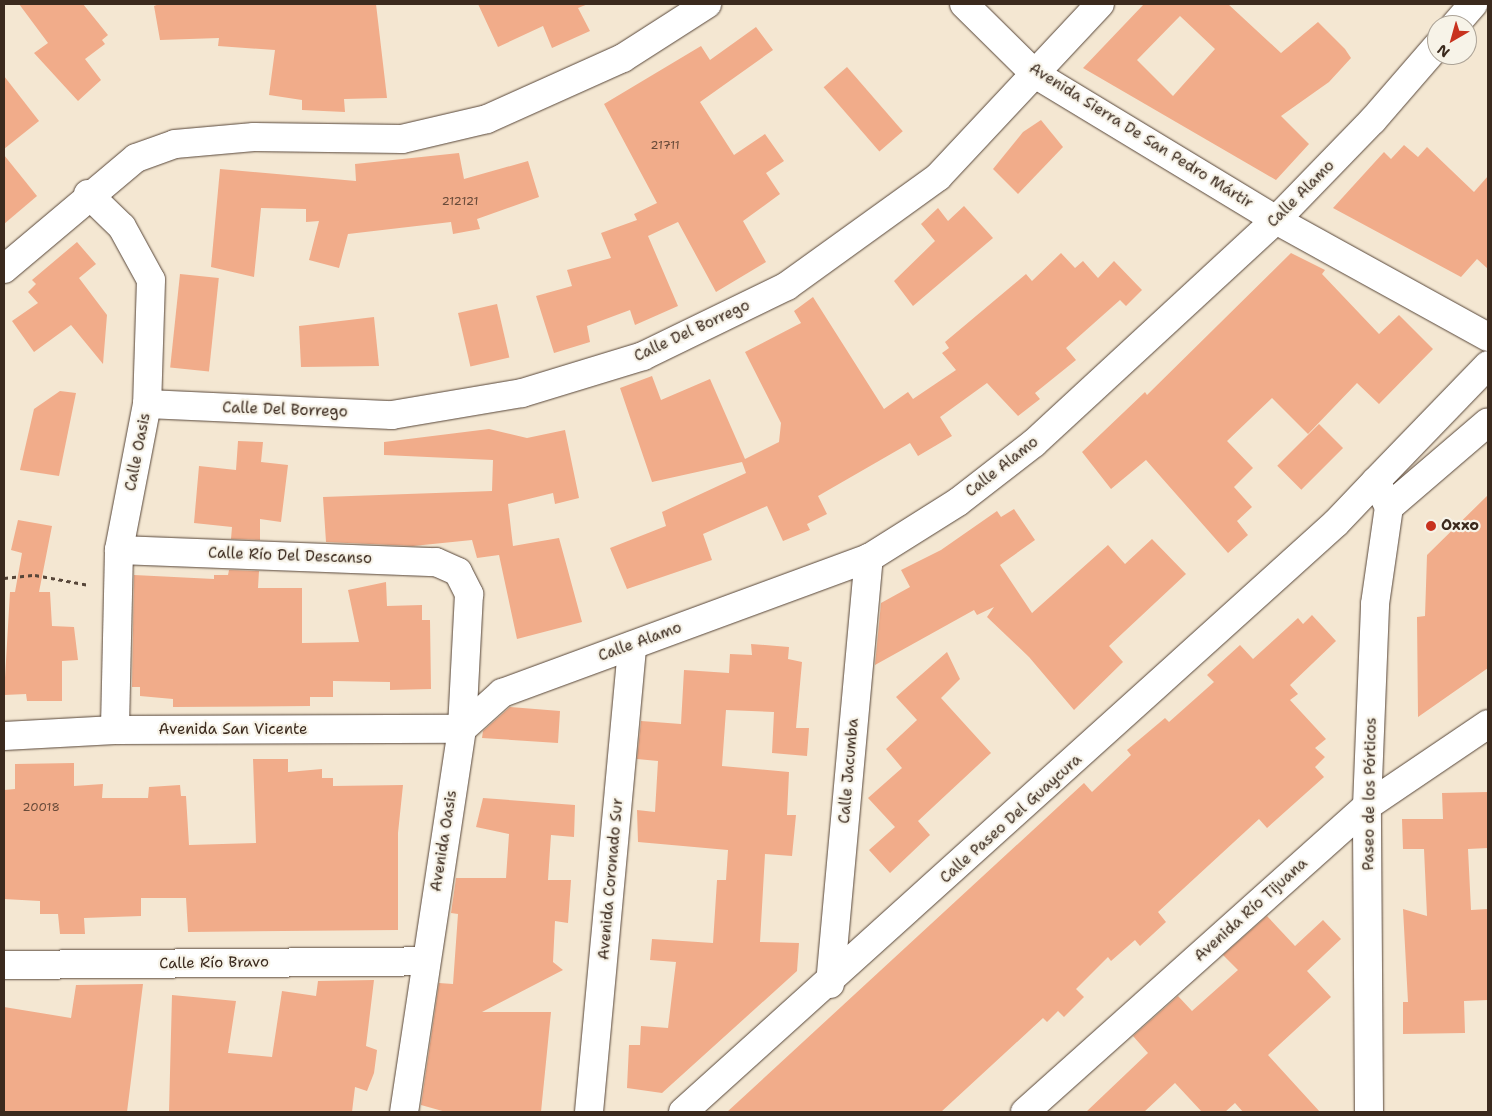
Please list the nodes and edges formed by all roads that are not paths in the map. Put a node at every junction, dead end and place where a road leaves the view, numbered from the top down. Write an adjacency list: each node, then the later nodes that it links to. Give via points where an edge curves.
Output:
1 (707, 4): 8 (street, via 623,58 487,119 402,139 254,137 175,144 136,158)
2 (964, 4): 7 (street, Avenida Sierra De San Pedro Mártir)
3 (1100, 4): 7 (street, Calle Del Borrego)
4 (1473, 4): 5 (street)
5 (1464, 15)
6 (1427, 58): 9 (street, Calle Alamo, via 1373,120)
7 (1036, 74): 9 (street, Avenida Sierra De San Pedro Mártir); 13 (street, Calle Del Borrego, via 938,177 787,286 643,356 522,393 392,415)
8 (88, 194): 10 (street); 13 (street, Calle Oasis, via 122,227 151,280)
9 (1276, 220): 11 (street, Avenida Sierra De San Pedro Mártir); 19 (street, Calle Alamo, via 1034,443 958,502)
10 (4, 269)
11 (1488, 337)
12 (1488, 365): 15 (street, Calle Paseo Del Guaycura)
13 (147, 404): 18 (street, Calle Oasis)
14 (1488, 422): 16 (street)
15 (1376, 481): 16 (street); 17 (street, Calle Paseo Del Guaycura)
16 (1389, 507): 17 (street, Calle Paseo Del Guaycura); 26 (street, Paseo de los Pórticos, via 1375,604)
17 (1336, 523): 29 (street, Calle Paseo Del Guaycura)
18 (119, 550): 20 (street, Calle Río Del Descanso, via 436,562); 24 (street, Calle Oasis)
19 (869, 558): 21 (street, Calle Alamo); 29 (street, Calle Jacumba)
20 (458, 572): 23 (street, Avenida Oasis, via 470,594)
21 (632, 646): 23 (street, Calle Alamo, via 502,693); 31 (street, Avenida Coronado Sur)
22 (1488, 724): 26 (street, Avenida Río Tijuana)
23 (462, 729): 24 (street, Avenida San Vicente); 27 (street, Avenida Oasis)
24 (115, 730): 25 (street, Avenida San Vicente)
25 (4, 736)
26 (1368, 806): 33 (street, Avenida Río Tijuana); 34 (street, Paseo de los Pórticos)
27 (424, 961): 28 (street, Calle Río Bravo); 30 (street, Avenida Oasis)
28 (4, 966)
29 (830, 984): 32 (street, Calle Paseo Del Guaycura)
30 (404, 1112)
31 (590, 1112)
32 (683, 1112)
33 (1025, 1112)
34 (1369, 1112)

